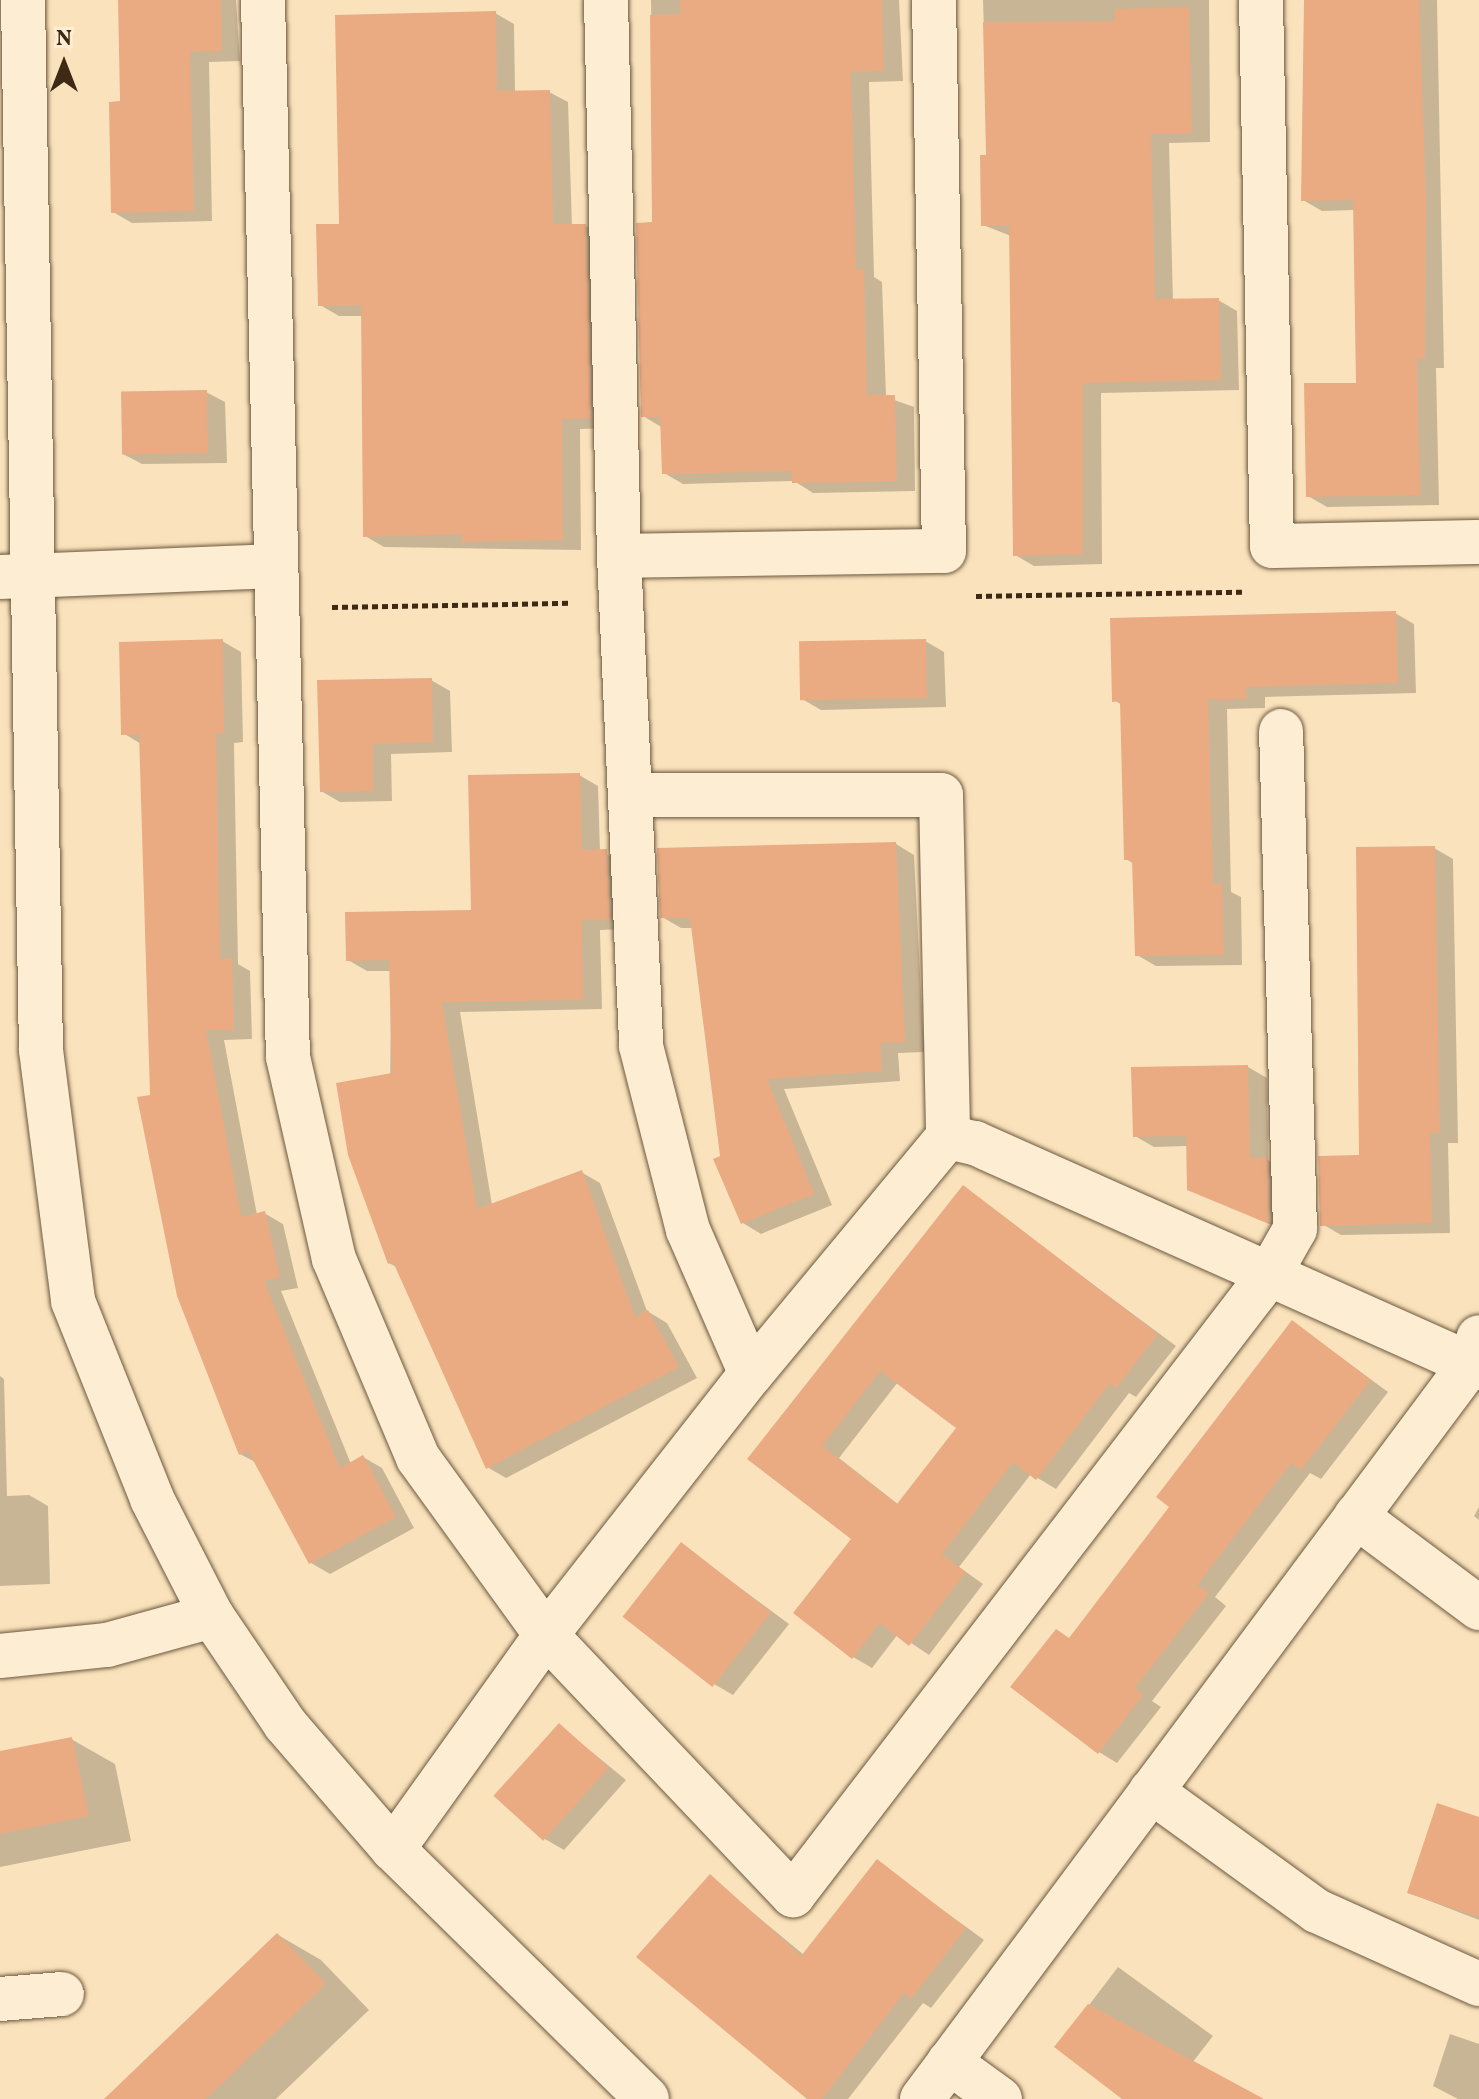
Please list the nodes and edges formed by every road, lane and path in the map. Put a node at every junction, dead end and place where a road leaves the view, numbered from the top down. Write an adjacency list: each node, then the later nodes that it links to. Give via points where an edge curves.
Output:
1 (23, 0): 9 (street)
2 (263, 0): 8 (street)
3 (606, 0): 7 (street)
4 (934, 0): 7 (street, via 944,551)
5 (1261, 0): 6 (street, via 1272,546)
6 (1479, 542)
7 (619, 556): 11 (street)
8 (273, 566): 9 (street); 19 (street, via 288,1057 334,1259 418,1458)
9 (16, 577): 18 (street, via 41,1050 73,1301 152,1499)
10 (1281, 731): 13 (street, via 1295,1229)
11 (630, 795): 12 (street, via 941,795); 15 (street, via 641,1046 688,1230)
12 (948, 1137): 13 (street, via 975,1143); 15 (street)
13 (1269, 1275): 14 (street); 19 (street, via 793,1895)
14 (1476, 1356): 16 (street)
15 (751, 1374): 19 (street)
16 (1356, 1516): 17 (street); 21 (street)
17 (1479, 1608)
18 (212, 1616): 20 (street, via 107,1645); 22 (street, via 285,1724)
19 (546, 1635): 22 (street)
20 (0, 1656)
21 (1151, 1791): 23 (street, via 1317,1911); 26 (street)
22 (393, 1849): 27 (street)
23 (1479, 1984)
24 (62, 1994): 25 (street)
25 (0, 1999)
26 (949, 2062): 28 (street); 29 (street)
27 (647, 2099)
28 (922, 2099)
29 (1000, 2099)

